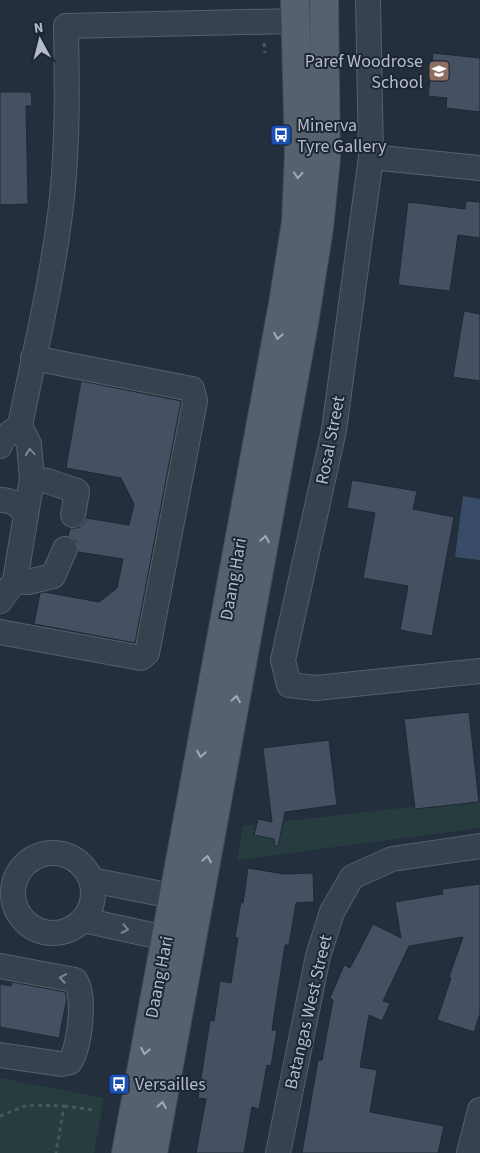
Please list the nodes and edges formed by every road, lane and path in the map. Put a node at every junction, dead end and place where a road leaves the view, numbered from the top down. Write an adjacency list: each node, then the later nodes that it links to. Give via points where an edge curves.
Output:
1 (324, 0): 23 (main road, Daang Hari, one-way to 1, via 302,333 319,228 326,158)
2 (368, 0): 4 (street, Rosal Street)
3 (296, 11): 6 (street, via 66,26 66,145 62,198); 23 (main road, Daang Hari, one-way to 23, via 299,153 296,222)
4 (371, 157): 5 (street); 18 (street, Rosal Street, via 334,430 283,660 289,685 316,688)
5 (480, 168)
6 (33, 358): 7 (street); 17 (street, via 192,389 195,401 147,652 141,658)
7 (20, 426): 8 (street, via 3,438); 9 (street, one-way to 7, via 29,444)
8 (0, 446)
9 (32, 479): 11 (street, via 77,491); 12 (street)
10 (0, 500): 12 (street, via 22,508)
11 (73, 515)
12 (24, 525): 13 (street, via 16,540); 15 (street)
13 (0, 543)
14 (65, 550): 15 (street, via 53,576 28,582)
15 (15, 581): 16 (street)
16 (0, 601)
17 (0, 632)
18 (480, 671)
19 (480, 846): 36 (street, Batangas West Street, via 392,859 352,876 332,912 318,956)
20 (9, 872): 21 (street, via 37,856 63,854 84,868); 22 (street, via 12,889)
21 (91, 880): 23 (street); 24 (street, via 92,901)
22 (6, 897): 24 (street, via 24,921 47,933 72,929)
23 (187, 899): 25 (main road, Daang Hari)
24 (83, 920): 25 (street, one-way to 25)
25 (179, 941): 34 (main road, Daang Hari, one-way to 34); 35 (main road, Daang Hari, one-way to 25)
26 (0, 966): 27 (street, one-way to 26, via 61,1064 70,1062 74,1056 81,996 76,980)
27 (0, 1055)
28 (64, 1106): 29 (path); 32 (path, via 28,1105); 33 (path)
29 (94, 1110)
30 (480, 1110): 37 (street)
31 (0, 1111): 32 (path)
32 (2, 1115)
33 (56, 1153)
34 (126, 1153)
35 (153, 1153)
36 (278, 1153)
37 (469, 1153)

